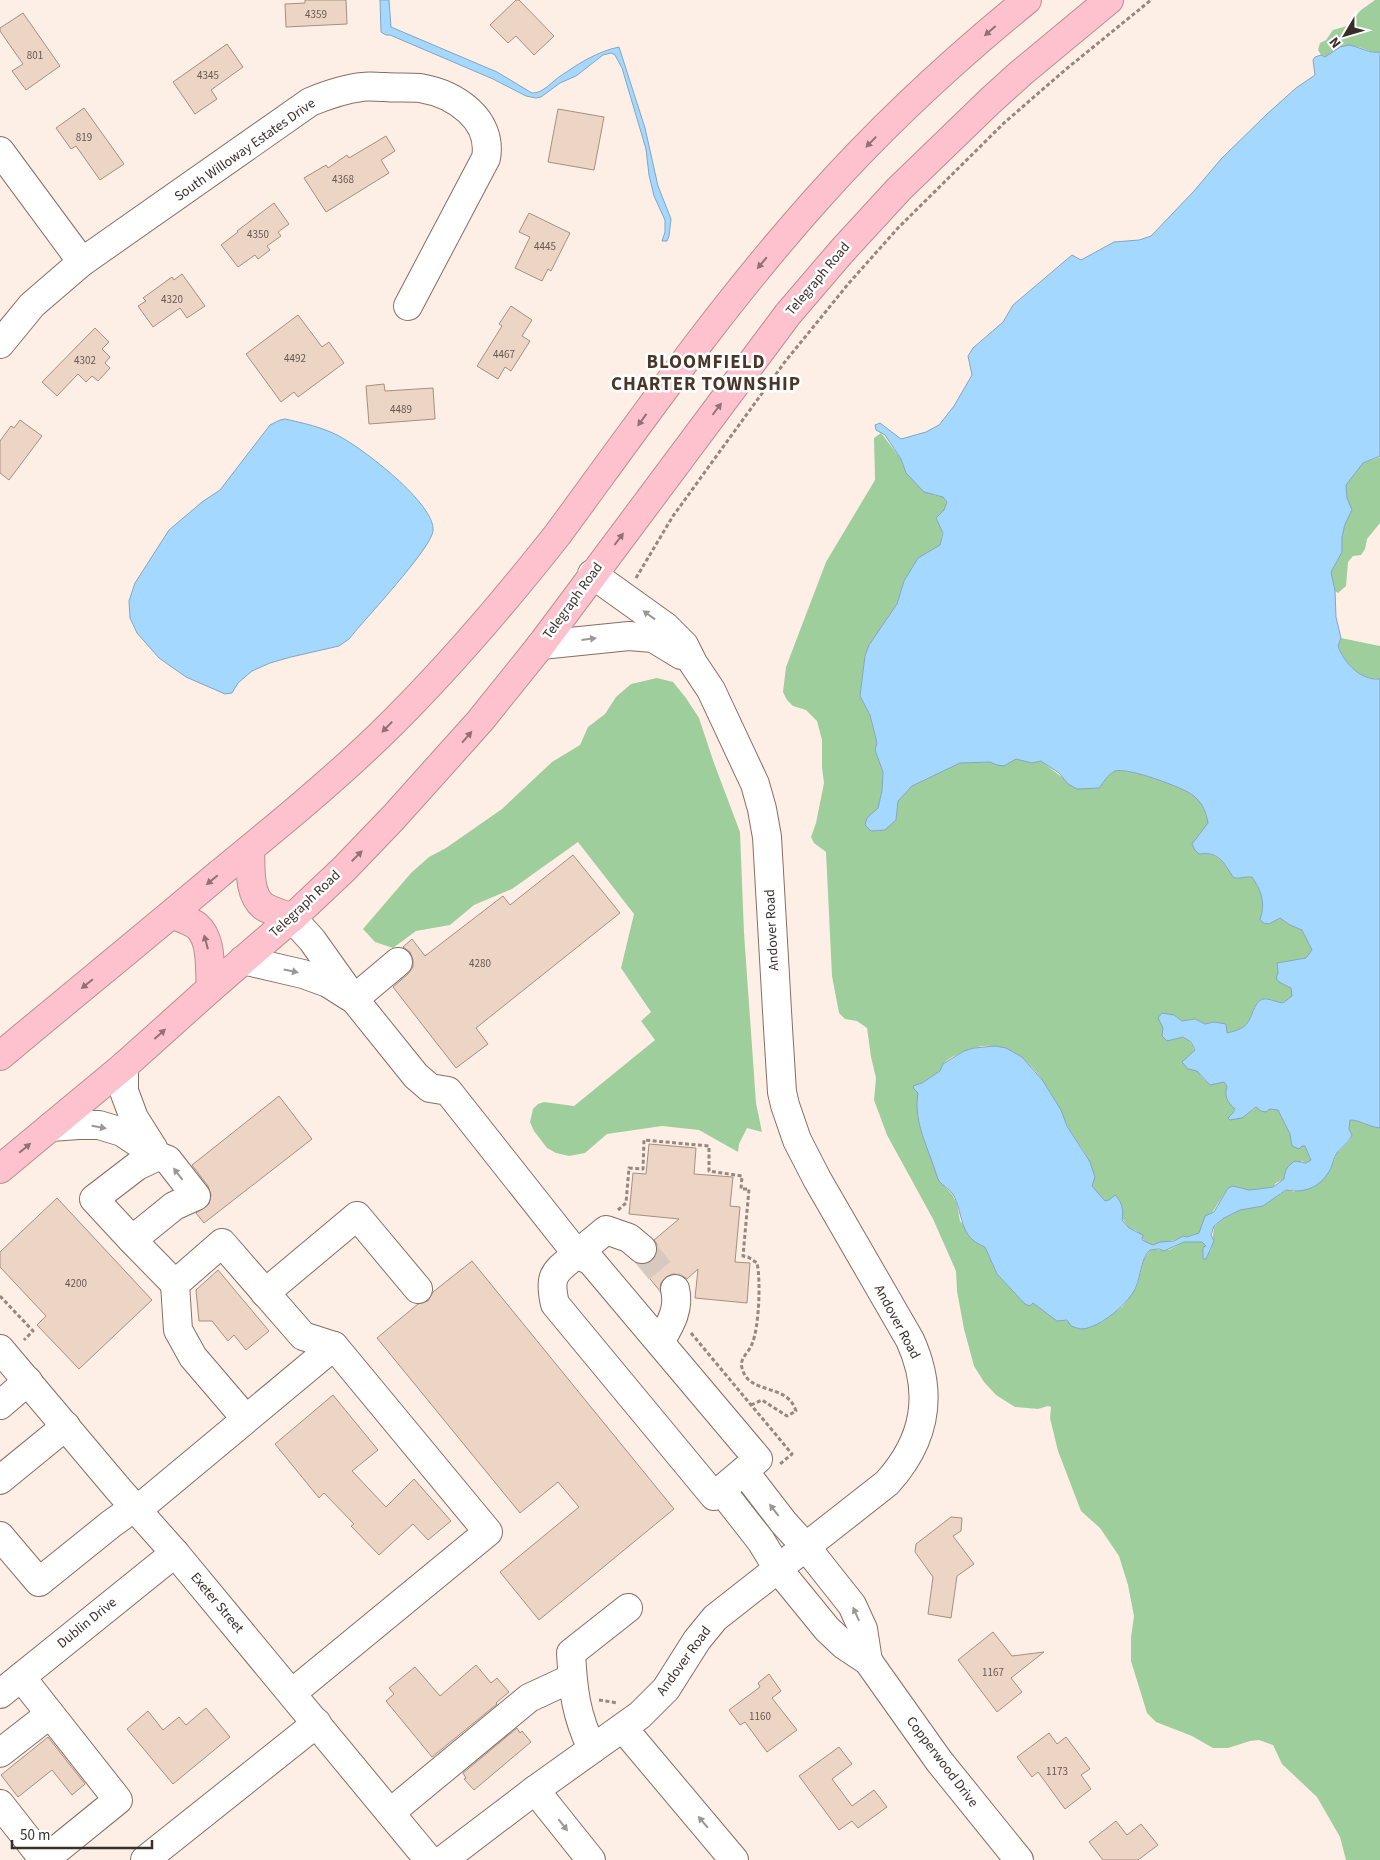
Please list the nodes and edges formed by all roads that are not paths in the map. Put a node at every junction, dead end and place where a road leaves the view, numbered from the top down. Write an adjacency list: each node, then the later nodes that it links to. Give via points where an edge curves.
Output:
1 (1027, 0): 10 (highway, one-way to 10, via 970,48 876,137 811,206 713,324 558,534 446,666 381,734)
2 (1109, 0): 7 (highway, Telegraph Road, one-way to 2, via 788,314 847,245 928,159 996,95)
3 (0, 150): 4 (street)
4 (82, 262): 5 (street, South Willoway Estates Drive, via 310,102 335,92 362,87 420,88 444,95 467,109 482,126 488,145 486,158); 6 (street, South Willoway Estates Drive, via 32,305)
5 (408, 306)
6 (0, 344)
7 (592, 574): 8 (highway, Telegraph Road); 9 (street, Andover Road, one-way to 7, via 684,645 666,627)
8 (541, 645): 9 (street, Andover Road, one-way to 9, via 629,636 653,638); 12 (highway, Telegraph Road, one-way to 8, via 393,818 480,721)
9 (693, 663): 41 (street, Andover Road, via 711,690 755,784 762,809 768,847 782,1082 790,1123 817,1179 910,1340 924,1381 922,1421 909,1454 898,1471 876,1493)
10 (250, 849): 11 (highway, one-way to 11); 12 (highway, via 254,892 258,900 263,906)
11 (172, 914): 15 (highway, one-way to 11, via 208,943 204,933 197,925); 17 (highway, one-way to 17)
12 (292, 918): 13 (highway, Telegraph Road); 16 (street, via 312,940)
13 (244, 960): 15 (highway, Telegraph Road); 16 (street, one-way to 16, via 303,974 328,983)
14 (398, 962): 16 (street)
15 (211, 988): 18 (highway, Telegraph Road, one-way to 15)
16 (354, 999): 24 (street, via 416,1076 430,1088 448,1092)
17 (0, 1056)
18 (124, 1066): 19 (highway, Telegraph Road); 20 (street, via 124,1091 134,1118)
19 (51, 1127): 20 (street, one-way to 20, via 99,1125 122,1132); 21 (highway, Telegraph Road, one-way to 19)
20 (158, 1156): 22 (street, via 137,1166 94,1199); 22 (street, one-way to 20, via 174,1206 196,1196 168,1160)
21 (0, 1169)
22 (132, 1240): 25 (street)
23 (642, 1249): 24 (street, via 629,1238 606,1230)
24 (577, 1254): 29 (street, via 591,1261); 38 (street, via 556,1271 551,1286 554,1304 714,1496)
25 (175, 1284): 28 (street, via 222,1243); 34 (street, via 178,1330 193,1357)
26 (418, 1289): 28 (street, via 357,1216)
27 (675, 1289): 29 (street, via 674,1314)
28 (265, 1293): 31 (street, via 303,1336)
29 (660, 1342): 36 (street, via 758,1459)
30 (12, 1344): 32 (street, Exeter Street)
31 (334, 1346): 34 (street); 48 (street, via 488,1532)
32 (28, 1381): 33 (street); 35 (street, Exeter Street)
33 (0, 1405)
34 (246, 1419): 39 (street)
35 (66, 1426): 37 (street); 39 (street, Exeter Street)
36 (744, 1471): 38 (street); 41 (street, Copperwood Drive, one-way to 36)
37 (0, 1480)
38 (721, 1490): 43 (street, Copperwood Drive, via 761,1541)
39 (136, 1509): 40 (street, via 39,1582); 42 (street, Exeter Street)
40 (0, 1536)
41 (806, 1547): 43 (street, Andover Road); 45 (street, Copperwood Drive, one-way to 41, via 862,1629 852,1605)
42 (175, 1553): 47 (street, Dublin Drive); 48 (street, Exeter Street)
43 (778, 1569): 45 (street, Copperwood Drive, via 827,1629); 51 (street, Andover Road, via 716,1618 697,1640 666,1689 651,1706)
44 (628, 1608): 46 (street, via 570,1653)
45 (868, 1661): 63 (street, Copperwood Drive, via 939,1761)
46 (572, 1678): 52 (street, via 582,1727); 56 (street, via 528,1698)
47 (10, 1686): 49 (street)
48 (292, 1693): 50 (street, Exeter Street)
49 (50, 1714): 53 (street); 57 (street, via 118,1800)
50 (316, 1723): 56 (street, Exeter Street); 58 (street)
51 (623, 1728): 52 (street, Andover Road); 62 (street, one-way to 51)
52 (592, 1749): 54 (street, Andover Road)
53 (0, 1753)
54 (535, 1790): 60 (street, Andover Road); 61 (street, one-way to 61)
55 (0, 1804): 57 (street)
56 (391, 1812): 59 (street, Exeter Street)
57 (44, 1860)
58 (145, 1860)
59 (429, 1860)
60 (443, 1860)
61 (591, 1860)
62 (734, 1860)
63 (1019, 1860)

